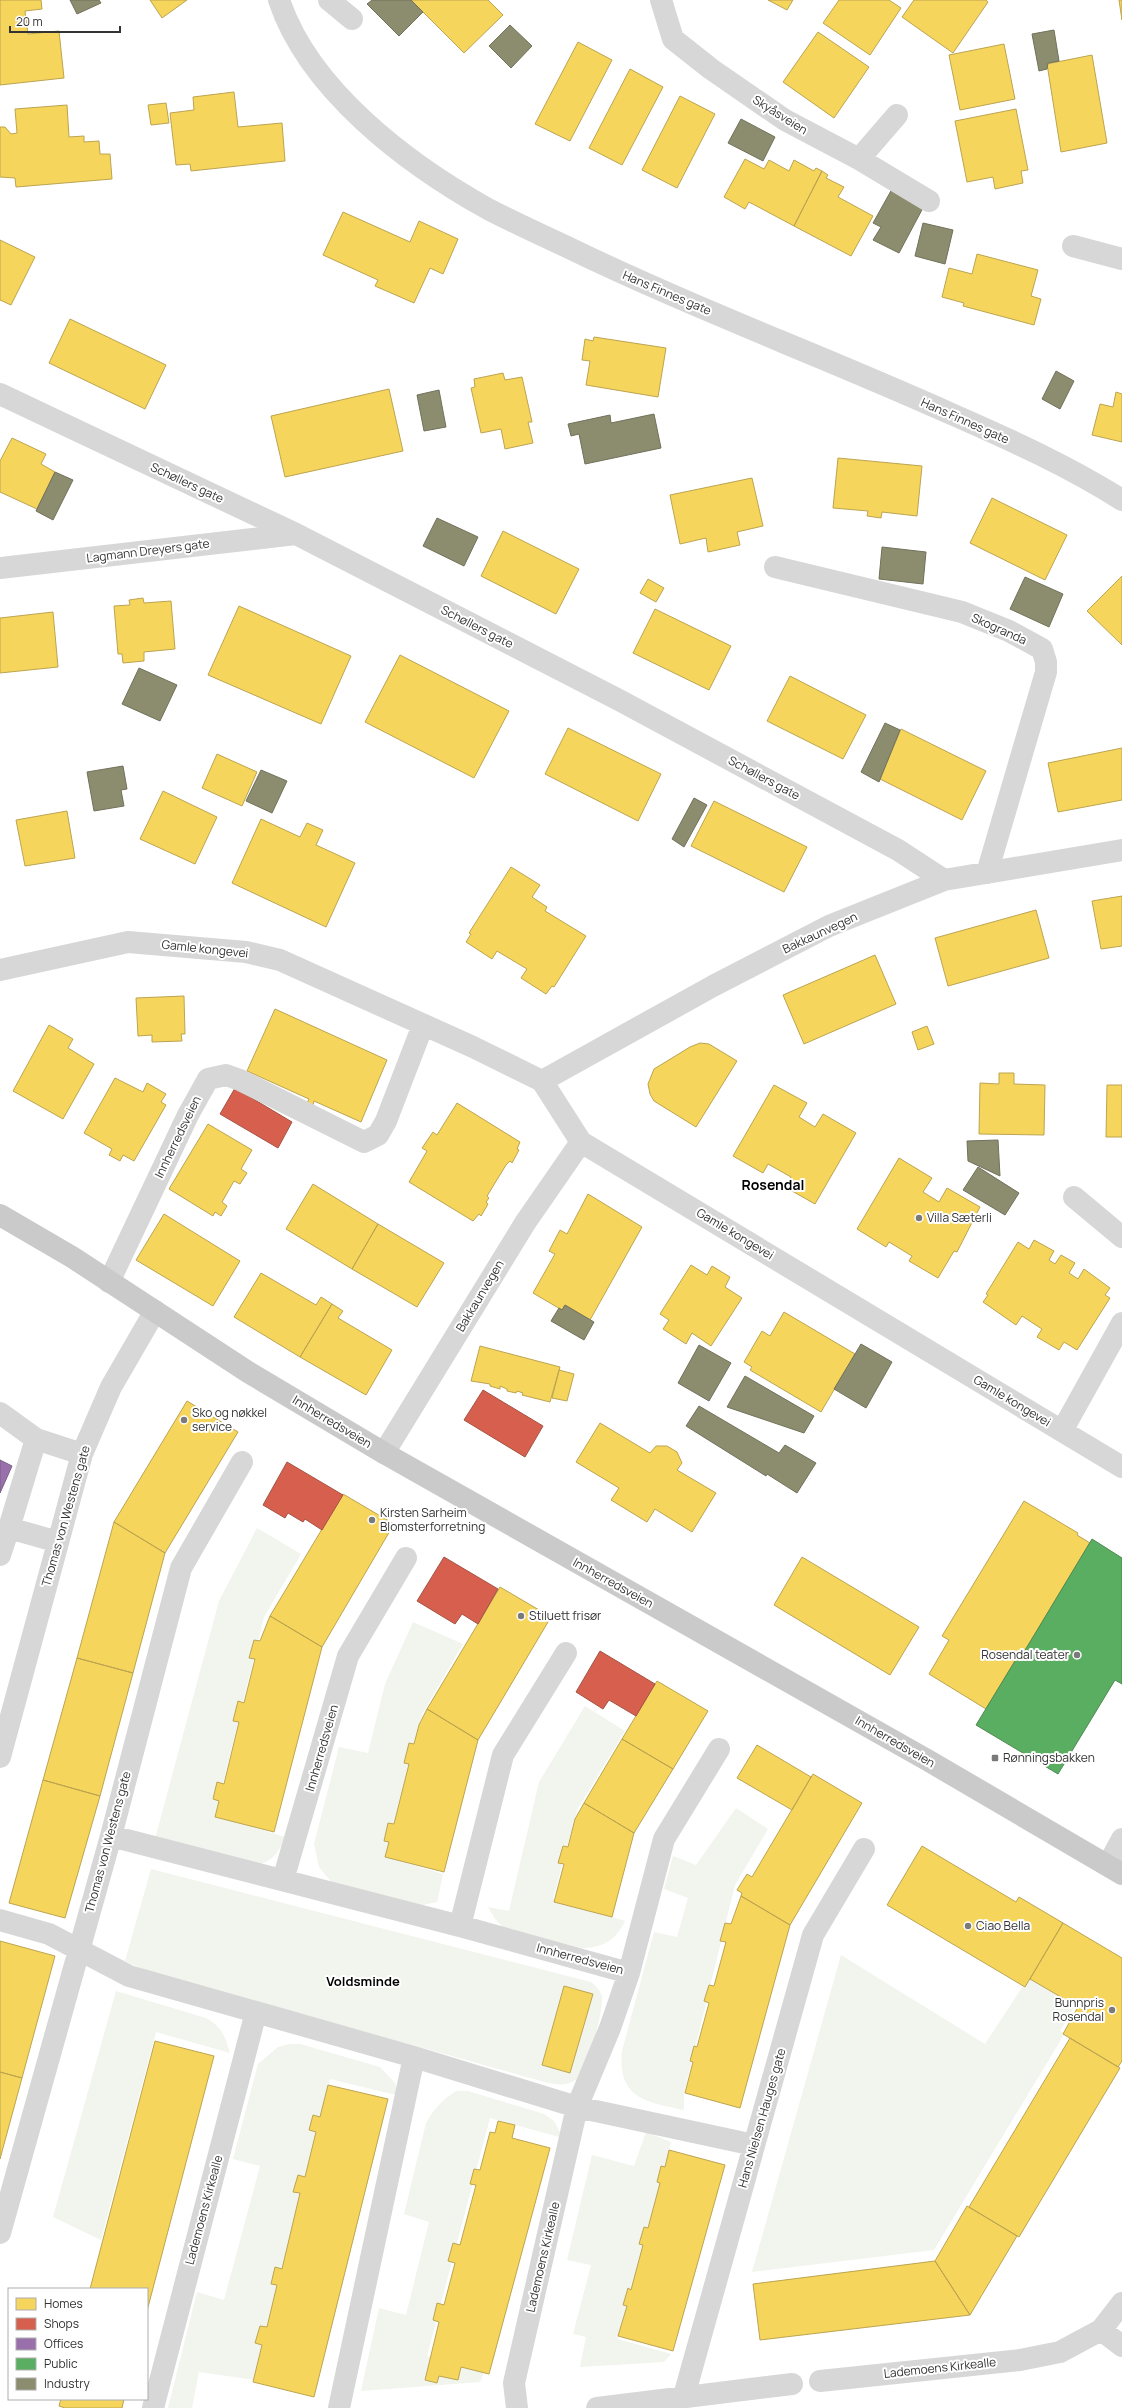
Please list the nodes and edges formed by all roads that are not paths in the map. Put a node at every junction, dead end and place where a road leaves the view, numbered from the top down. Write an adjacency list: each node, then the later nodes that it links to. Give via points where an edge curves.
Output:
1 (278, 0): 11 (street, Hans Finnes gate, via 315,68 361,119 417,164 488,209 647,286 867,377 994,433 1095,483)
2 (329, 0): 4 (street)
3 (661, 0): 6 (street, Skyåsveien, via 673,38 689,52 785,120)
4 (352, 19)
5 (897, 115): 6 (street)
6 (859, 159): 7 (street, Skyåsveien)
7 (929, 201)
8 (1073, 246): 9 (street)
9 (1122, 259)
10 (0, 394): 12 (street, Schøllers gate)
11 (1122, 500)
12 (296, 534): 13 (street, Lagmann Dreyers gate); 17 (street, Schøllers gate, via 619,700 898,850)
13 (0, 568)
14 (775, 568): 16 (street, Skogranda, via 962,612 1009,630 1042,649 1046,672)
15 (1122, 850): 16 (street, Bakkaunvegen)
16 (986, 873): 17 (street, Bakkaunvegen)
17 (944, 880): 20 (street, Bakkaunvegen, via 829,926 713,986)
18 (0, 970): 19 (street, Gamle kongevei, via 128,942 246,952 280,960)
19 (423, 1025): 20 (street, Gamle kongevei); 25 (street, Innherredsveien, via 386,1122 378,1135 364,1142 240,1080 226,1075 208,1080 188,1115)
20 (542, 1081): 21 (street, Gamle kongevei)
21 (581, 1142): 29 (street, Gamle kongevei); 31 (street, Bakkaunvegen, via 525,1223)
22 (1074, 1197): 24 (street)
23 (0, 1215): 25 (main road, Innherredsveien)
24 (1122, 1237)
25 (109, 1282): 26 (main road, Innherredsveien)
26 (155, 1311): 31 (main road, Innherredsveien, via 248,1372); 32 (street, Thomas von Westens gate, via 111,1387)
27 (1122, 1323): 29 (street, Gamle kongevei)
28 (0, 1413): 30 (street)
29 (1062, 1431): 34 (street, Gamle kongevei)
30 (36, 1439): 32 (street); 35 (street)
31 (384, 1453): 45 (main road, Innherredsveien, via 930,1761)
32 (82, 1454): 36 (street, Thomas von Westens gate)
33 (242, 1462): 42 (street, Thomas von Westens gate, via 181,1568)
34 (1122, 1467)
35 (9, 1528): 36 (street); 37 (street)
36 (58, 1542): 41 (street, Thomas von Westens gate)
37 (0, 1555)
38 (406, 1558): 46 (street, Innherredsveien, via 348,1656)
39 (566, 1653): 48 (street, via 503,1755)
40 (719, 1749): 50 (street, Innherredsveien, via 664,1839)
41 (0, 1757)
42 (111, 1836): 46 (street, Innherredsveien); 49 (street, Thomas von Westens gate)
43 (1122, 1839): 45 (street)
44 (864, 1849): 54 (street, Hans Nielsen Hauges gate, via 813,1935)
45 (1115, 1870)
46 (283, 1880): 48 (street, Innherredsveien)
47 (0, 1920): 49 (street, via 49,1934)
48 (460, 1926): 50 (street, Innherredsveien)
49 (78, 1950): 51 (street, via 128,1976); 55 (street, Thomas von Westens gate)
50 (629, 1973): 53 (street, Lademoens Kirkealle, via 610,2028)
51 (256, 2012): 52 (street); 62 (street, Lademoens Kirkealle)
52 (414, 2057): 53 (street); 63 (street)
53 (577, 2108): 54 (street); 64 (street, Lademoens Kirkealle, via 514,2383)
54 (754, 2145): 61 (street, Hans Nielsen Hauges gate)
55 (0, 2233)
56 (1122, 2303): 57 (street)
57 (1101, 2330): 58 (street); 59 (street, Lademoens Kirkealle, via 1060,2352 1020,2360)
58 (1122, 2346)
59 (820, 2381)
60 (792, 2384): 61 (street)
61 (684, 2396): 65 (street)
62 (152, 2408)
63 (339, 2408)
64 (517, 2408)
65 (597, 2408)

